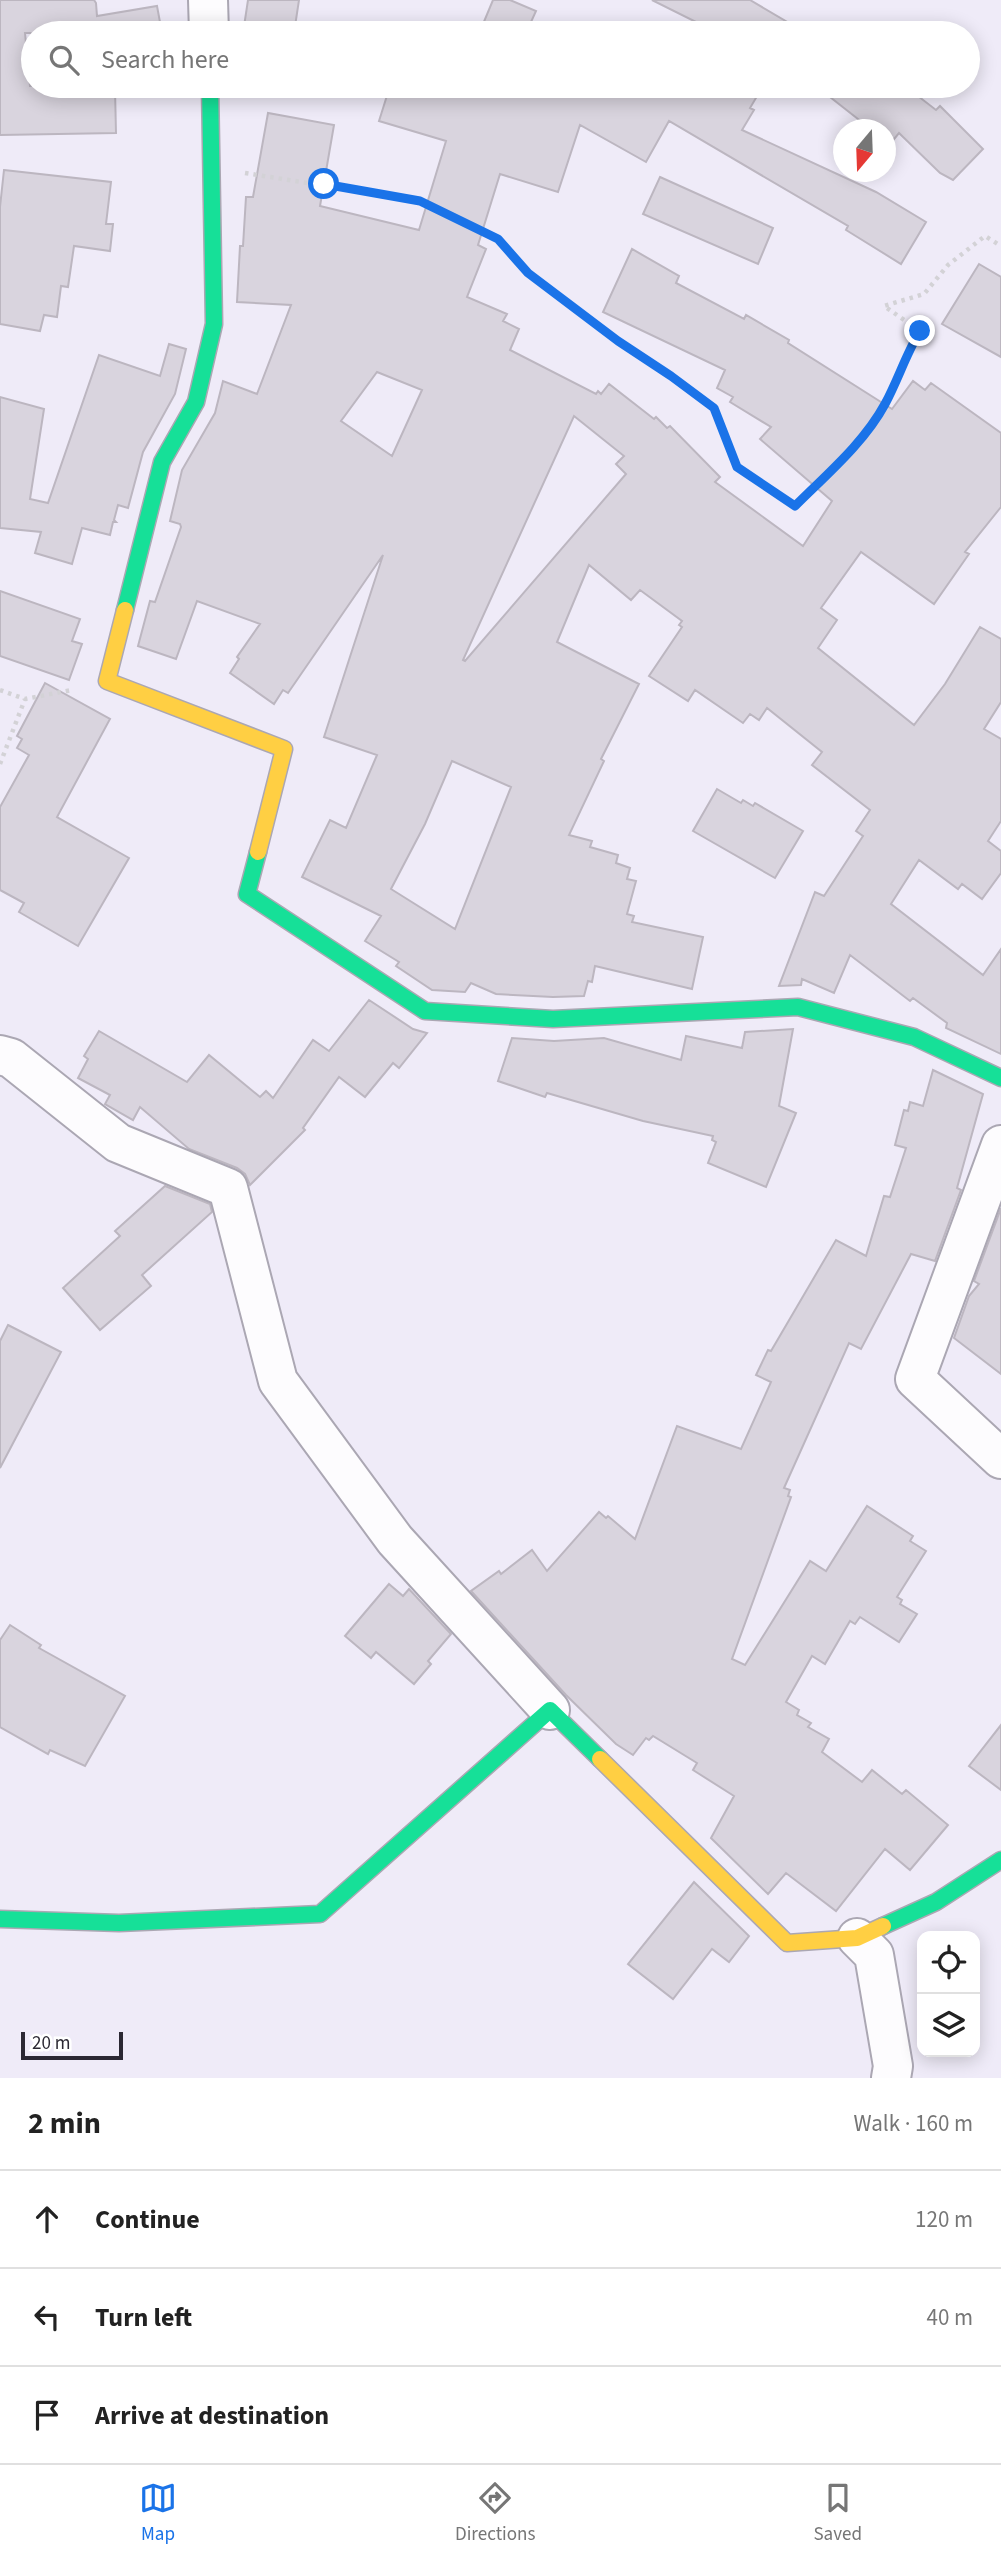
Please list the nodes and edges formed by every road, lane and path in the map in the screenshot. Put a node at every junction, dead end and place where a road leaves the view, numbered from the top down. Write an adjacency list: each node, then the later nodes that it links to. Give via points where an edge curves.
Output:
1 (208, 0): 2 (street)
2 (209, 21)
3 (210, 98): 4 (street)
4 (212, 168): 5 (path, via 420,201 498,239 528,273 714,408 737,467 795,506 858,442 885,405 920,331 884,306 924,294 948,265 985,236); 6 (street, via 214,324 196,402 162,462)
5 (1001, 246)
6 (107, 681): 8 (path); 11 (street, via 284,749 247,894 425,1011 553,1019 798,1007 914,1037)
7 (0, 690): 8 (path)
8 (25, 699): 9 (path)
9 (0, 764)
10 (0, 1055): 14 (street, via 11,1058 118,1143 228,1188 278,1381 395,1540)
11 (1001, 1078)
12 (1001, 1145): 13 (street, via 915,1379)
13 (1001, 1459)
14 (550, 1710): 16 (street, via 320,1914 119,1923); 17 (street, via 787,1943)
15 (1001, 1860): 17 (street, via 936,1902)
16 (0, 1919)
17 (857, 1938): 18 (street, via 874,1955 893,2066)
18 (891, 2078)

